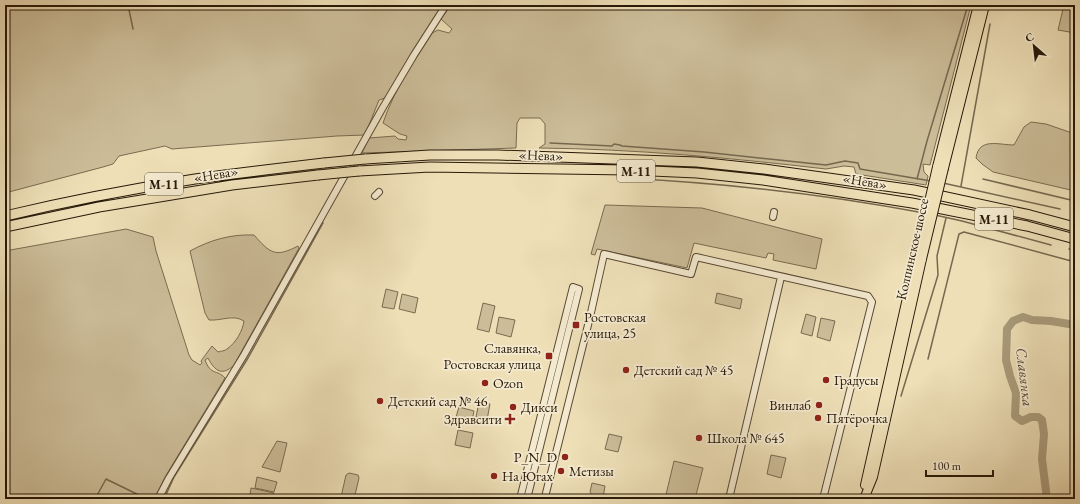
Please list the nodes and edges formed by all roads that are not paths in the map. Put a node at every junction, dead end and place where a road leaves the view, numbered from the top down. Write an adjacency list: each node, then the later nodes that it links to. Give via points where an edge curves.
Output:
1 (446, 5): 10 (street, via 386,102 244,355)
2 (978, 5): 4 (main road, Колпинское шоссе)
3 (985, 5): 4 (main road, Колпинское шоссе)
4 (940, 167): 16 (main road, Колпинское шоссе, bridge, via 880,446)
5 (5, 216): 6 (highway, «Нева» / М-11, bridge, via 153,186 324,163 430,155 498,155 705,163 771,170 914,190)
6 (1075, 227)
7 (5, 228): 8 (highway, «Нева» / М-11, bridge, via 99,206 232,185 359,171 430,167 629,170 697,173 778,182 905,201 1027,226)
8 (1075, 239)
9 (781, 277): 13 (street, via 696,257 691,274 604,254 545,497); 14 (street); 15 (street, via 868,296 872,302)
10 (158, 499)
11 (520, 499): 12 (street, via 576,288)
12 (527, 499)
13 (547, 499)
14 (729, 499)
15 (823, 499)
16 (864, 499)

